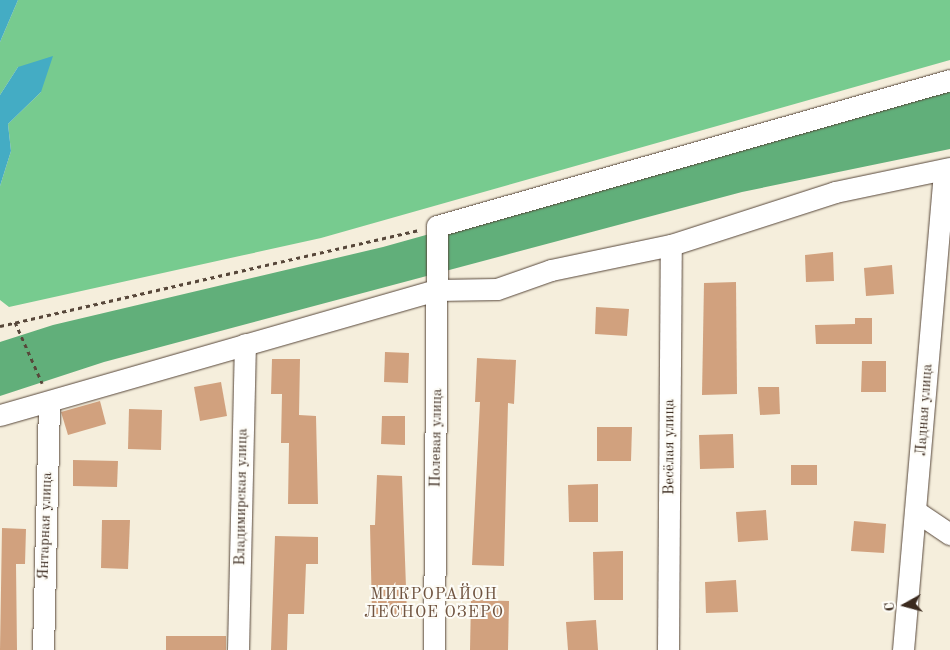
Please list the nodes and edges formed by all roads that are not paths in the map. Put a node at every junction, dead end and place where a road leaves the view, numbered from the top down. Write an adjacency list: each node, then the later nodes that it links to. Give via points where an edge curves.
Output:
1 (950, 80): 4 (street, Полевая улица, via 436,226)
2 (947, 169): 3 (street, via 836,192); 8 (street, Ладная улица)
3 (671, 245): 4 (street, via 551,270 497,289); 13 (street, Весёлая улица)
4 (437, 290): 5 (street); 12 (street, Полевая улица)
5 (245, 344): 6 (street); 11 (street, Владимирская улица)
6 (49, 402): 7 (street); 10 (street, Янтарная улица)
7 (0, 415)
8 (917, 512): 9 (street); 14 (street, Ладная улица)
9 (950, 534)
10 (42, 650)
11 (238, 650)
12 (434, 650)
13 (668, 650)
14 (903, 650)

